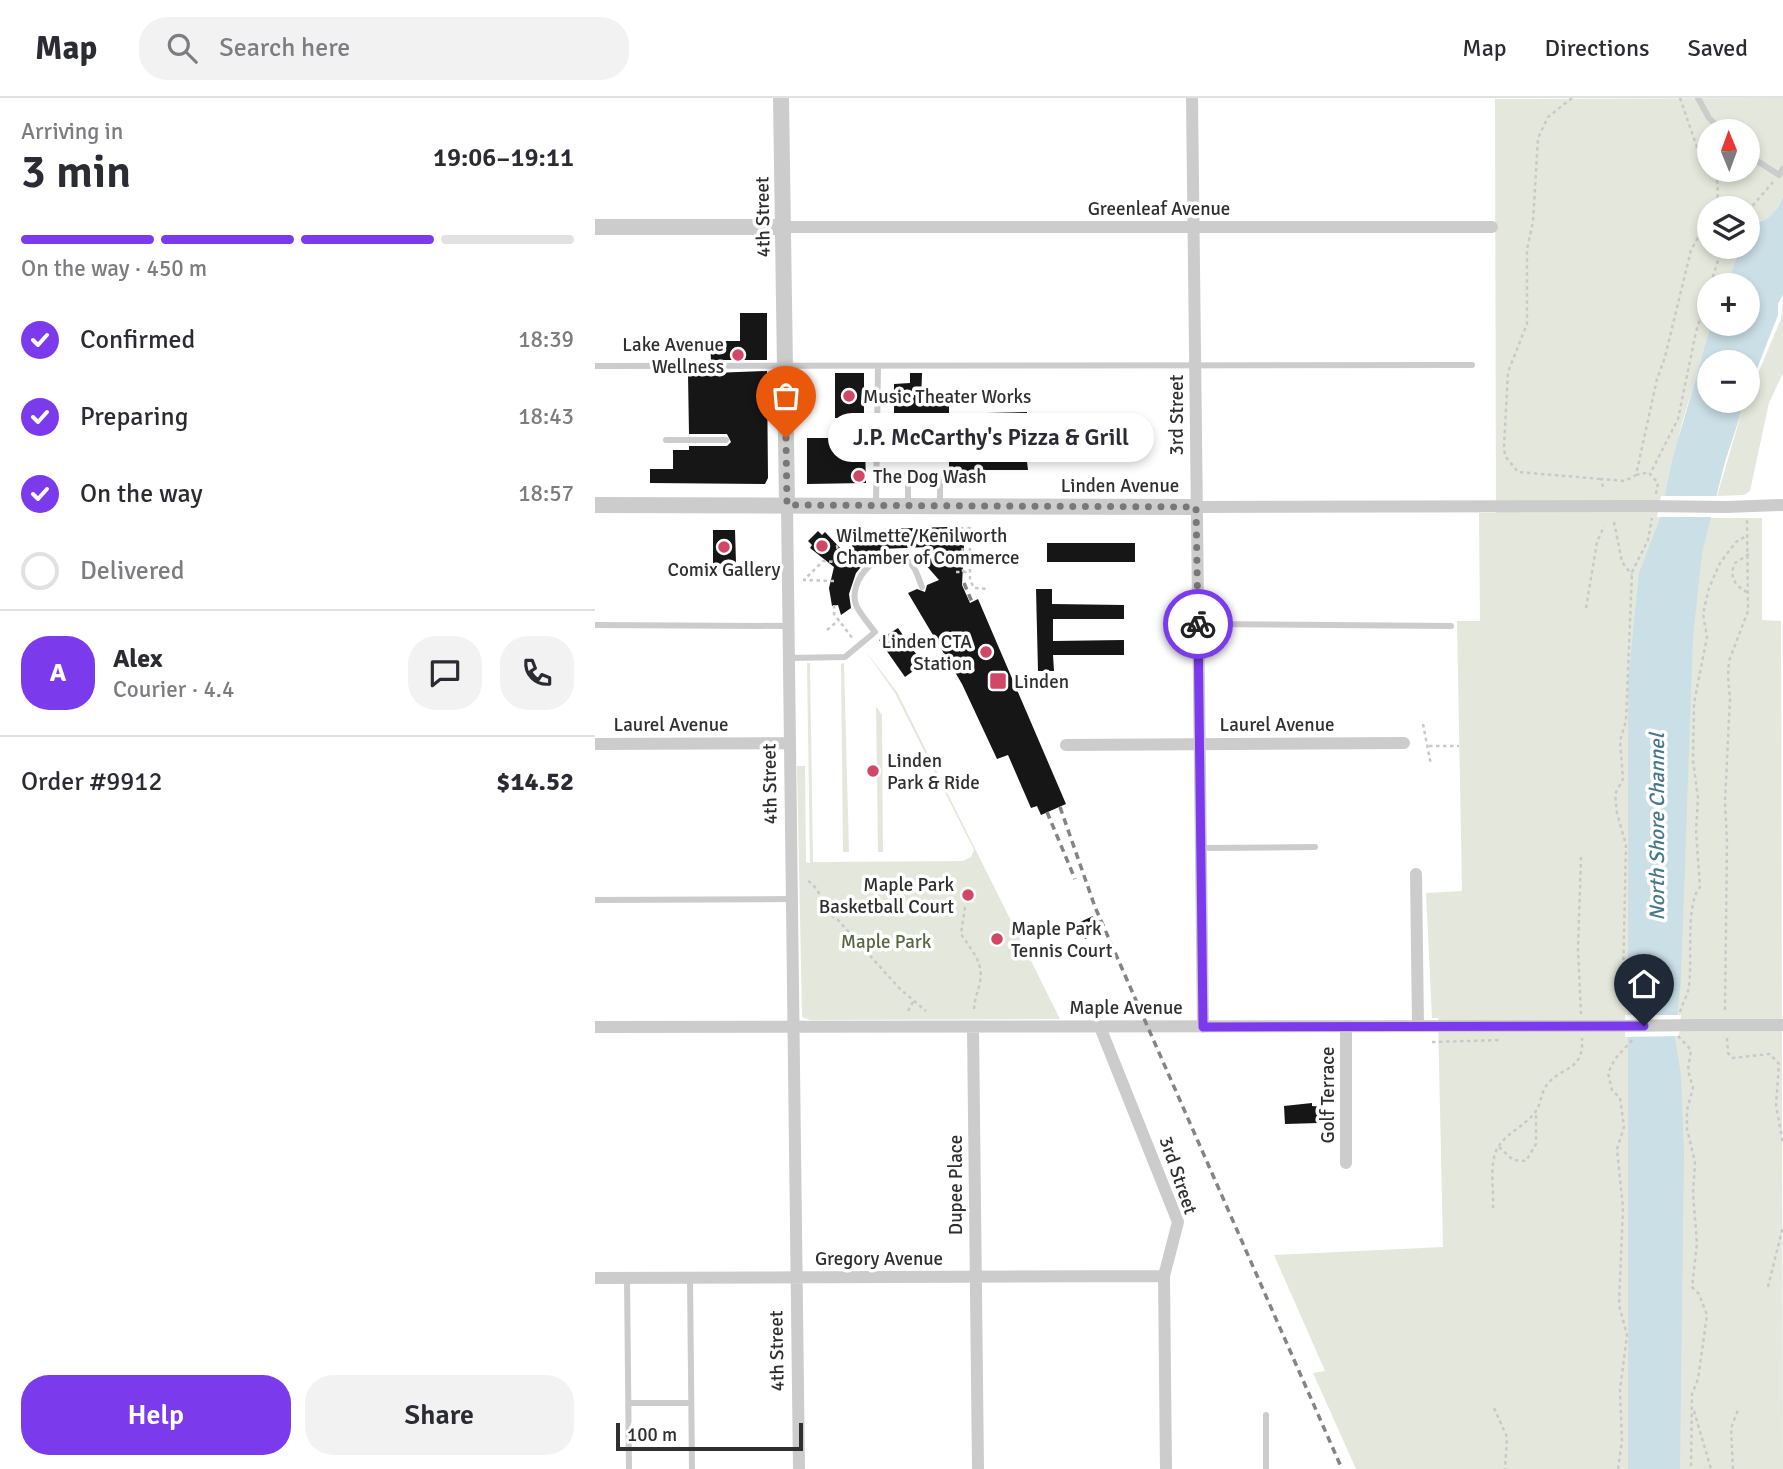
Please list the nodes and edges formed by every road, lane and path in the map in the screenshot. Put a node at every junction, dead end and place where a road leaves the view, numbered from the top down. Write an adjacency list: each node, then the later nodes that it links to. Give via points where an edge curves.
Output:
1 (781, 98): 14 (street, 4th Street)
2 (1192, 98): 15 (street, 3rd Street)
3 (1562, 98): 7 (path)
4 (1572, 98): 7 (path)
5 (1680, 98): 11 (path, via 1700,156 1717,180)
6 (1698, 98): 8 (lane)
7 (1567, 103): 30 (path, via 1548,117 1538,138 1527,248 1527,324 1508,372 1504,447 1505,456 1518,472)
8 (1710, 119)
9 (1761, 162): 10 (lane)
10 (1781, 172): 12 (path)
11 (1718, 196)
12 (1760, 197)
13 (595, 227): 14 (street)
14 (783, 227): 15 (street, Greenleaf Avenue); 21 (street, 4th Street)
15 (1193, 227): 16 (street, Greenleaf Avenue); 23 (street, 3rd Street)
16 (1492, 227)
17 (1697, 241): 28 (path)
18 (1718, 259): 26 (path, via 1696,332 1678,419)
19 (1472, 365): 23 (lane)
20 (595, 366): 21 (lane)
21 (786, 366): 22 (lane); 34 (street, 4th Street)
22 (878, 366): 23 (lane); 29 (lane)
23 (1195, 366): 40 (street, 3rd Street)
24 (667, 440): 25 (lane)
25 (726, 440)
26 (1651, 471): 28 (path); 32 (path, via 1658,483)
27 (908, 475): 29 (lane); 37 (lane); 38 (lane, via 940,475)
28 (1636, 475): 30 (path, via 1625,481)
29 (876, 476): 35 (lane)
30 (1601, 479): 31 (path)
31 (1603, 487)
32 (1656, 495)
33 (595, 505): 34 (street, Linden Avenue)
34 (787, 505): 35 (street, Linden Avenue); 68 (street, 4th Street)
35 (876, 505): 37 (street, Linden Avenue)
36 (1783, 505): 39 (street, Linden Avenue, bridge)
37 (908, 506): 38 (street, Linden Avenue)
38 (940, 506): 40 (street, Linden Avenue)
39 (1649, 506): 40 (street, Linden Avenue); 57 (path, via 1648,540)
40 (1196, 507): 65 (street, 3rd Street)
41 (1747, 519): 51 (path)
42 (1614, 522): 57 (path, via 1622,562)
43 (930, 526): 49 (path, via 930,534)
44 (1604, 526): 63 (path)
45 (856, 527): 58 (path, via 837,546 839,561 823,561 804,580)
46 (898, 527): 48 (path)
47 (962, 527): 50 (path)
48 (881, 533)
49 (936, 533)
50 (962, 533): 52 (path); 55 (path); 56 (path, via 969,527)
51 (1748, 535): 53 (path); 96 (path, via 1736,542 1720,563 1703,614 1707,637 1694,703 1693,760 1700,887 1694,894 1688,992)
52 (956, 538)
53 (1749, 554): 61 (path); 61 (path, via 1735,563 1732,574 1736,584)
54 (956, 572): 55 (path)
55 (963, 572): 56 (path)
56 (970, 572): 60 (path, via 974,588)
57 (1632, 575): 94 (path, via 1626,721 1620,741 1623,779 1615,794 1626,845 1623,979)
58 (834, 581)
59 (922, 587): 71 (lane, via 913,566 902,557 877,562 857,580 855,595 857,607 876,632 845,657)
60 (988, 589)
61 (1749, 593): 90 (path, via 1746,622 1728,675)
62 (834, 606): 64 (path)
63 (1586, 608)
64 (839, 620): 69 (path); 70 (path)
65 (1198, 624): 67 (lane); 74 (street, 3rd Street)
66 (595, 625): 68 (lane)
67 (1451, 625)
68 (788, 626): 71 (street, 4th Street)
69 (827, 630)
70 (855, 641)
71 (789, 658): 73 (street, 4th Street)
72 (1423, 724): 78 (path)
73 (790, 743): 76 (street, Laurel Avenue); 86 (street, 4th Street)
74 (1199, 743): 75 (street, Laurel Avenue); 77 (street, Laurel Avenue); 82 (street, 3rd Street)
75 (1403, 743)
76 (595, 744)
77 (1066, 745)
78 (1429, 746): 79 (path); 80 (path)
79 (1459, 746)
80 (1431, 765)
81 (1315, 847): 82 (lane)
82 (1201, 848): 104 (street, 3rd Street)
83 (1581, 857): 95 (path)
84 (1416, 874): 99 (street)
85 (808, 881): 89 (path, via 818,890 828,914)
86 (792, 899): 87 (lane); 101 (street, 4th Street)
87 (595, 900)
88 (965, 907): 93 (path, via 961,934 980,968)
89 (914, 1000): 91 (path); 92 (path)
90 (1725, 1010)
91 (908, 1011)
92 (926, 1011)
93 (974, 1011)
94 (1634, 1017)
95 (1581, 1018)
96 (1678, 1020)
97 (1783, 1025): 99 (street, Maple Avenue, bridge)
98 (1346, 1026): 99 (street, Maple Avenue); 104 (street, Maple Avenue); 112 (street, Golf Terrace)
99 (1419, 1026)
100 (595, 1027): 101 (street, Maple Avenue)
101 (793, 1027): 102 (street, Maple Avenue); 120 (street, 4th Street)
102 (974, 1027): 103 (street, Maple Avenue); 116 (street, Dupee Place)
103 (1100, 1027): 104 (street, Maple Avenue); 115 (street, 3rd Street, via 1178,1222)
104 (1203, 1027)
105 (1634, 1029): 135 (path, via 1633,1041 1608,1073 1612,1090 1620,1098 1624,1128 1618,1149 1623,1220 1619,1305 1627,1335)
106 (1581, 1032): 109 (path, via 1581,1056 1545,1087)
107 (1678, 1032): 124 (path, via 1679,1040 1691,1051 1688,1070 1693,1088 1687,1129 1696,1162 1697,1243 1692,1287 1707,1315)
108 (1727, 1035): 110 (path, via 1728,1053 1733,1058 1770,1054 1779,1064 1776,1105)
109 (1536, 1111): 111 (path); 111 (path, via 1536,1144 1526,1161 1513,1160)
110 (1783, 1144)
111 (1499, 1147): 113 (path, via 1494,1162)
112 (1346, 1163)
113 (1493, 1208)
114 (1783, 1226): 121 (path)
115 (1164, 1276): 116 (street, Gregory Avenue); 132 (street, 3rd Street)
116 (975, 1277): 120 (street, Gregory Avenue); 131 (street, Dupee Place)
117 (595, 1278): 118 (street, Gregory Avenue)
118 (627, 1278): 119 (street, Gregory Avenue); 122 (lane)
119 (690, 1278): 120 (street, Gregory Avenue); 123 (lane)
120 (796, 1278): 130 (street, 4th Street)
121 (1768, 1287)
122 (628, 1403): 123 (lane); 128 (lane)
123 (691, 1403): 129 (lane)
124 (1693, 1405): 136 (path); 137 (path)
125 (1494, 1408): 134 (path, via 1507,1437)
126 (1738, 1410): 138 (path, via 1731,1428)
127 (1266, 1415): 133 (lane)
128 (629, 1469)
129 (692, 1469)
130 (799, 1469)
131 (978, 1469)
132 (1166, 1469)
133 (1266, 1469)
134 (1505, 1469)
135 (1618, 1469)
136 (1691, 1469)
137 (1711, 1469)
138 (1733, 1469)

